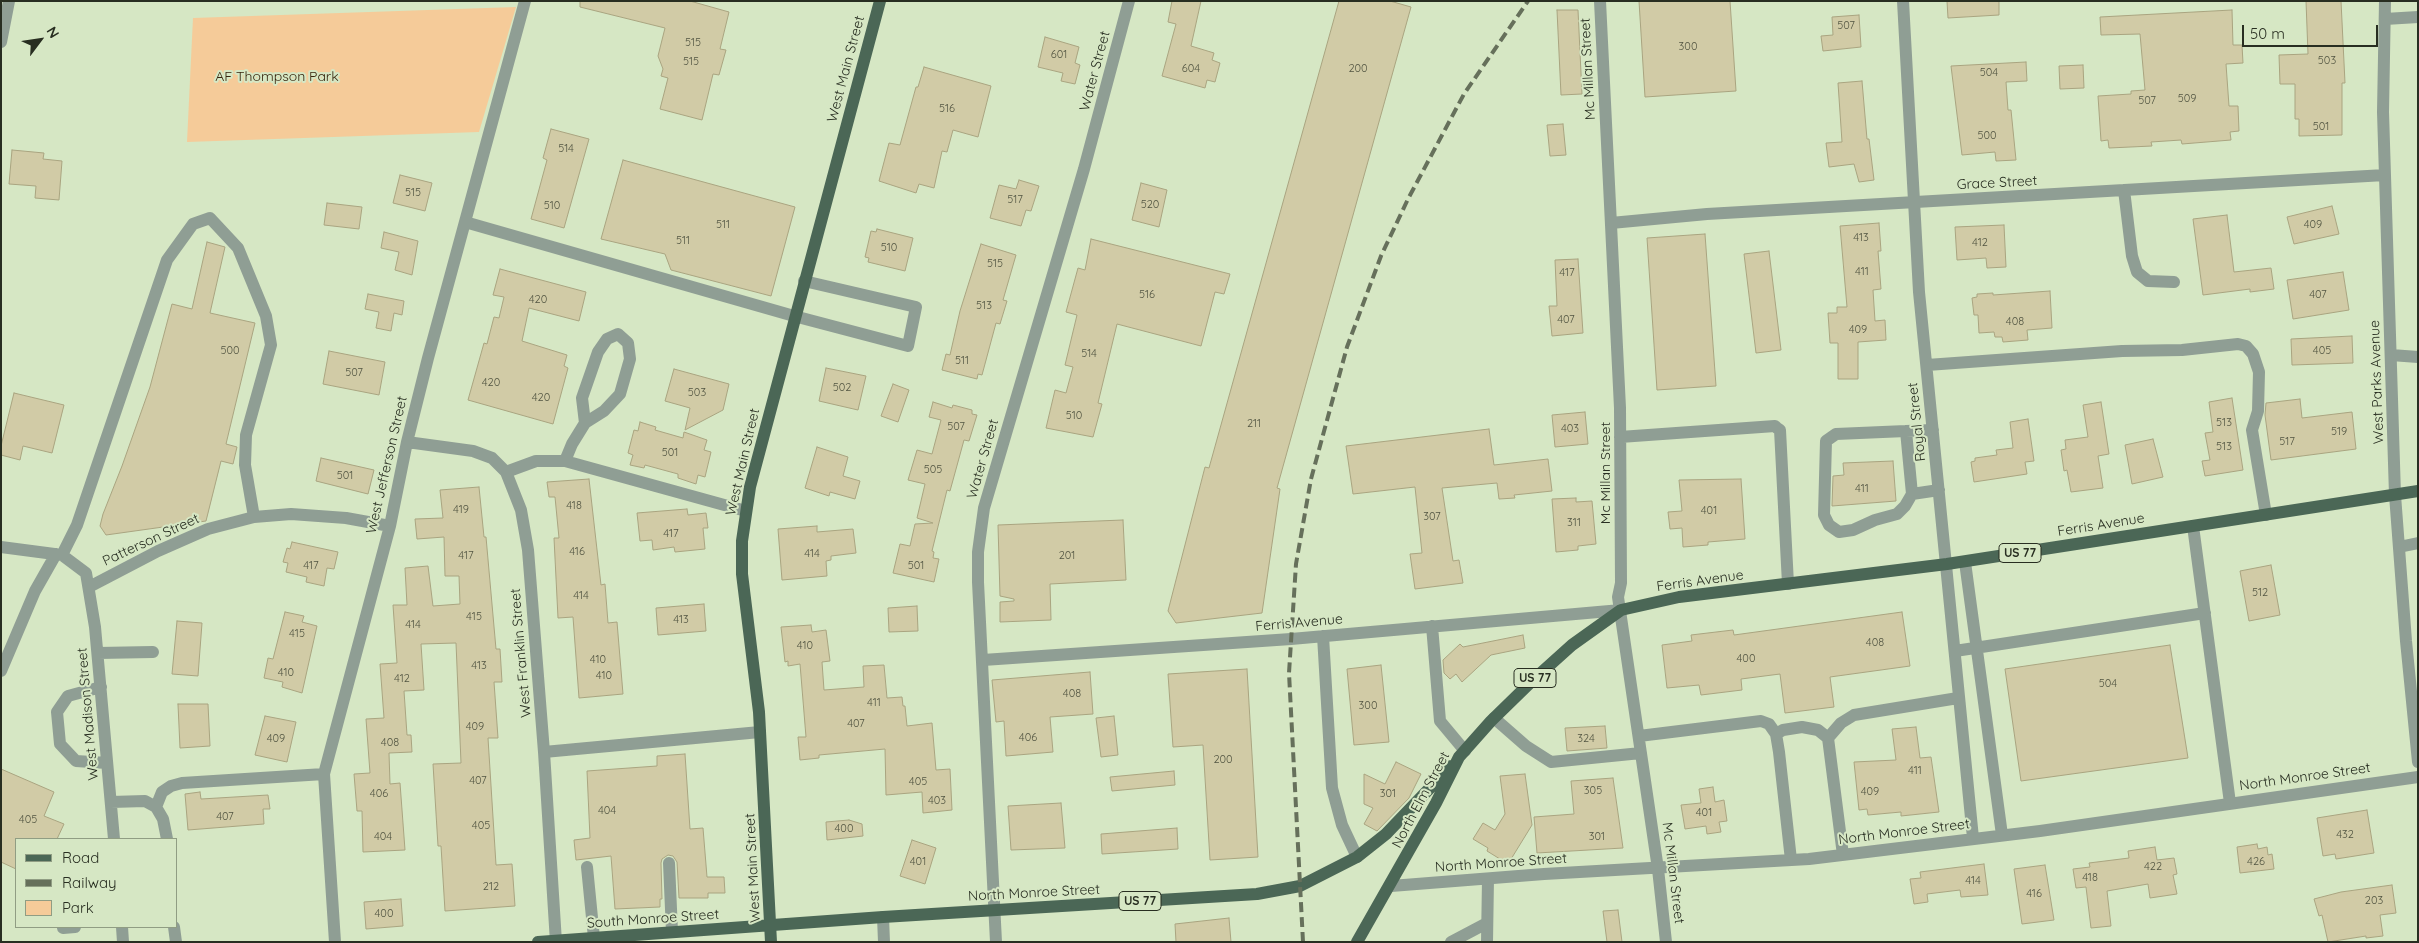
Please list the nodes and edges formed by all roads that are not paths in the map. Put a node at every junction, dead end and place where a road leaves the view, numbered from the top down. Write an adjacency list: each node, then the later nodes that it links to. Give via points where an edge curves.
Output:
1 (9, 1): 10 (street)
2 (525, 1): 14 (street, West Jefferson Street)
3 (879, 1): 16 (main road, West Main Street)
4 (1129, 1): 54 (street, Water Street, via 1084,169 984,508 978,562)
5 (1600, 1): 15 (street, Mc Millan Street)
6 (1902, 1): 13 (street, Royal Street)
7 (2385, 1): 9 (street, West Parks Avenue)
8 (2418, 17): 9 (street)
9 (2385, 19): 11 (street, West Parks Avenue)
10 (1, 42)
11 (2385, 175): 12 (street, Grace Street); 19 (street, West Parks Avenue)
12 (2124, 190): 13 (street, Grace Street); 17 (street, via 2137,272 2148,281)
13 (1914, 203): 15 (street, Grace Street, via 1707,214); 21 (street, Royal Street)
14 (465, 222): 18 (street); 26 (street, West Jefferson Street)
15 (1611, 223): 25 (street, Mc Millan Street)
16 (804, 281): 18 (main road, West Main Street); 18 (street, via 916,307 908,346)
17 (2174, 282)
18 (794, 316): 33 (main road, West Main Street)
19 (2391, 355): 20 (street); 32 (street, West Parks Avenue)
20 (2418, 357)
21 (1927, 365): 24 (street, Royal Street); 34 (street, via 2246,346 2253,354 2259,372 2258,411 2252,430)
22 (585, 423): 22 (street, via 604,411 620,394 630,359 628,343 618,334 606,339 598,352 582,398); 27 (street)
23 (1906, 430): 24 (street); 31 (street); 31 (street, via 1836,434 1826,441 1824,515 1829,525 1839,532 1853,530 1897,514)
24 (1933, 430): 29 (street, Royal Street)
25 (1620, 437): 44 (street, via 1775,426 1780,430); 46 (street, Mc Millan Street, via 1621,583 1618,597)
26 (407, 442): 28 (street, West Franklin Street, via 473,451 492,458); 36 (street, West Jefferson Street)
27 (565, 461): 28 (street, via 536,461); 33 (street)
28 (506, 472): 63 (street, West Franklin Street, via 521,510 528,550)
29 (1939, 490): 31 (street); 43 (street, Royal Street)
30 (2418, 491): 32 (main road, Ferris Avenue / US 77)
31 (1912, 494)
32 (2395, 495): 34 (main road, Ferris Avenue / US 77); 40 (street, West Parks Avenue)
33 (746, 511): 59 (main road, West Main Street, via 742,574)
34 (2266, 515): 37 (main road, Ferris Avenue / US 77)
35 (254, 517): 36 (street, Patterson Street, via 290,514 346,518); 41 (street, via 245,465 246,435 271,345 266,316 238,248 210,218 193,224 167,260 87,500); 45 (street, Patterson Street, via 208,529 158,550)
36 (390, 526): 68 (street, West Jefferson Street)
37 (2193, 526): 42 (main road, Ferris Avenue / US 77); 47 (street)
38 (2418, 543): 40 (street)
39 (1, 547): 41 (street)
40 (2399, 547): 66 (street, West Parks Avenue)
41 (59, 555): 45 (street, via 86,573); 55 (street, via 35,591)
42 (1966, 562): 43 (main road, Ferris Avenue / US 77); 50 (street)
43 (1947, 564): 44 (main road, Ferris Avenue / US 77); 51 (street, Royal Street)
44 (1788, 584): 46 (main road, Ferris Avenue / US 77, via 1679,597)
45 (89, 587): 53 (street, West Madison Street)
46 (1621, 610): 48 (street, Ferris Avenue); 58 (main road, North Elm Street / US 77, via 1572,645); 61 (street, Mc Millan Street)
47 (2205, 613): 50 (street); 71 (street)
48 (1432, 626): 49 (street, Ferris Avenue); 65 (street, via 1440,721)
49 (1324, 636): 54 (street, Ferris Avenue); 78 (street, via 1332,788 1342,824)
50 (1976, 648): 51 (street); 73 (street)
51 (1955, 651): 57 (street, Royal Street)
52 (153, 652): 53 (street)
53 (98, 653): 56 (street, West Madison Street)
54 (983, 660): 85 (street, Water Street)
55 (1, 671)
56 (101, 687): 67 (street, West Madison Street); 67 (street, via 68,696 57,712 60,744 76,760)
57 (1958, 698): 62 (street, via 1854,715 1841,723); 76 (street, Royal Street)
58 (1494, 718): 64 (street, via 1526,746 1551,762); 65 (main road, North Elm Street / US 77)
59 (760, 732): 63 (street); 88 (main road, West Main Street)
60 (1776, 734): 61 (street, via 1769,724 1761,721); 62 (street, via 1802,727 1818,730); 79 (street)
61 (1639, 736): 64 (street, Mc Millan Street)
62 (1828, 738): 77 (street)
63 (544, 752): 94 (street, West Franklin Street)
64 (1641, 753): 82 (street, Mc Millan Street)
65 (1462, 754): 78 (main road, North Monroe Street / US 77, via 1386,834); 84 (main road, North Elm Street / US 77)
66 (2418, 762)
67 (108, 763): 70 (street, West Madison Street)
68 (324, 774): 72 (street, via 182,783 162,792); 97 (street, West Jefferson Street)
69 (2418, 777): 71 (street, North Monroe Street)
70 (111, 802): 72 (street, via 145,801); 74 (street, West Madison Street)
71 (2230, 802): 73 (street, North Monroe Street, via 2130,819)
72 (156, 807): 75 (street, via 163,819)
73 (2002, 835): 76 (street, North Monroe Street)
74 (114, 838)
75 (167, 838)
76 (1973, 838): 77 (street, North Monroe Street)
77 (1843, 855): 79 (street, North Monroe Street)
78 (1357, 857): 85 (main road, North Monroe Street / US 77, via 1300,886 1257,894)
79 (1791, 860): 82 (street, North Monroe Street)
80 (668, 862): 91 (street)
81 (587, 867): 92 (street)
82 (1658, 869): 83 (street, North Monroe Street); 105 (street, Mc Millan Street)
83 (1488, 879): 84 (street, North Monroe Street); 87 (street)
84 (1390, 886): 102 (main road, North Elm Street / US 77)
85 (994, 911): 86 (main road, North Monroe Street / US 77); 101 (street, Water Street)
86 (883, 916): 88 (main road, North Monroe Street / US 77); 100 (street)
87 (1487, 923): 103 (street); 104 (street)
88 (771, 925): 91 (main road, South Monroe Street / US 77); 99 (main road, West Main Street)
89 (122, 928): 95 (street)
90 (174, 928): 96 (street)
91 (672, 932): 93 (main road, South Monroe Street / US 77)
92 (594, 938): 93 (main road, South Monroe Street / US 77); 94 (main road, South Monroe Street / US 77)
93 (649, 938)
94 (556, 941): 98 (main road, South Monroe Street / US 77)
95 (123, 942)
96 (176, 942)
97 (334, 942)
98 (538, 942)
99 (772, 942)
100 (884, 942)
101 (996, 942)
102 (1358, 942)
103 (1451, 942)
104 (1487, 942)
105 (1666, 942)

